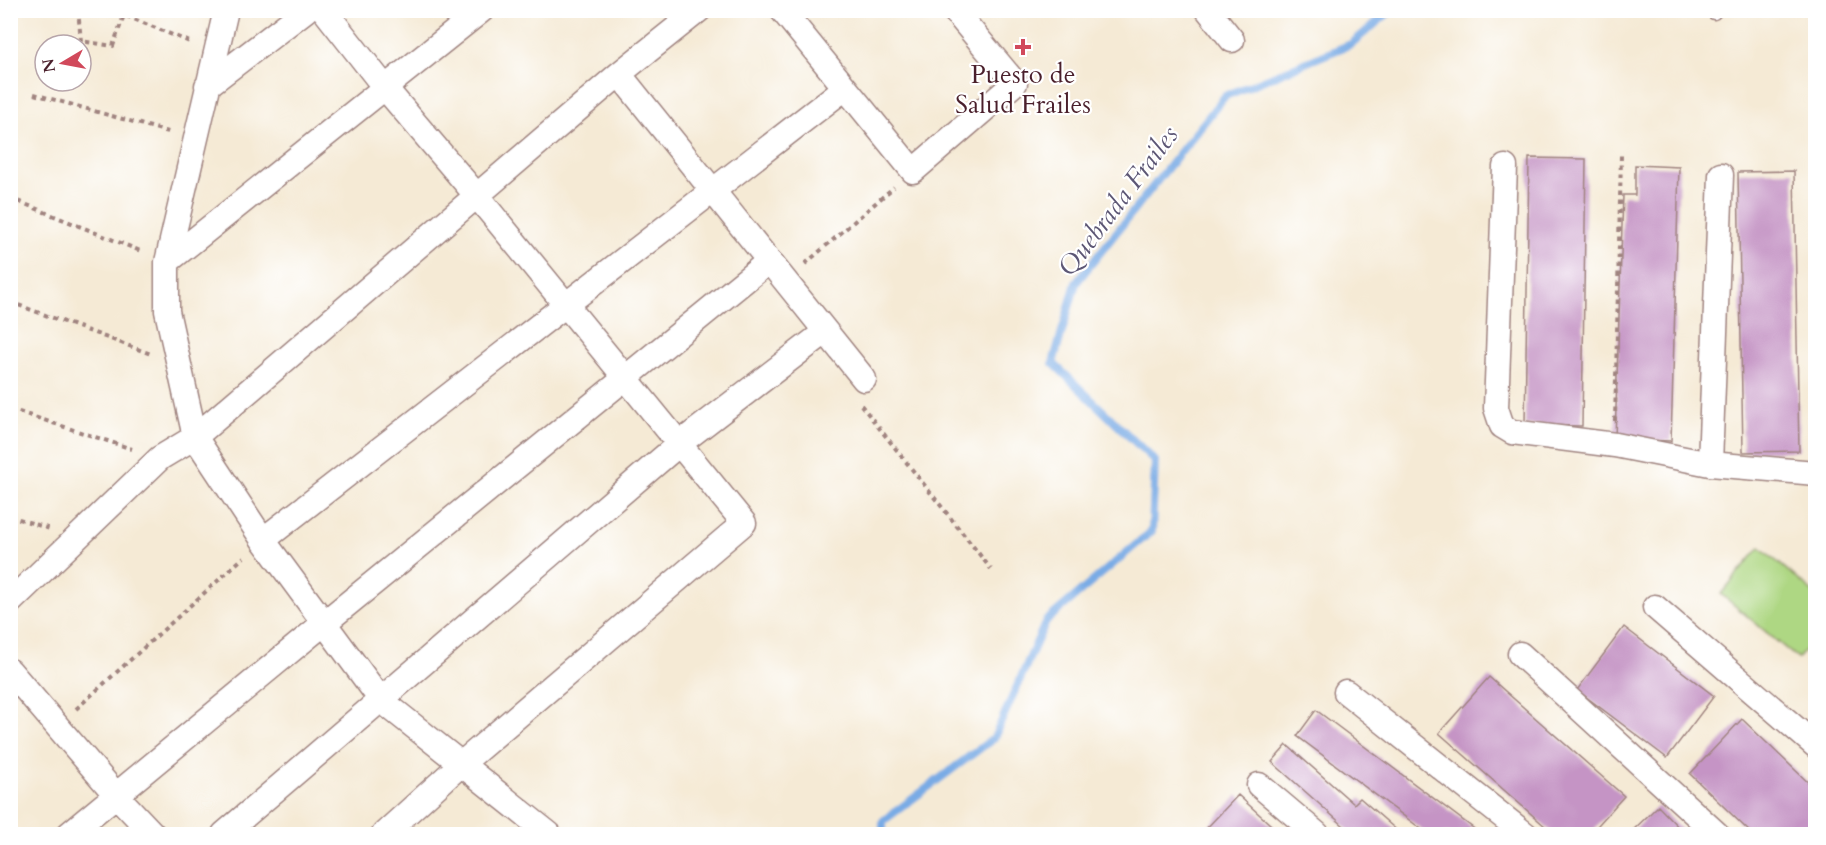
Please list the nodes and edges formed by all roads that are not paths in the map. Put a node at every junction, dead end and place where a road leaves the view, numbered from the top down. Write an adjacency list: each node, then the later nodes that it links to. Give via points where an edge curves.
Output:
1 (226, 10): 11 (street)
2 (306, 10): 11 (street)
3 (324, 10): 13 (street)
4 (482, 10): 13 (street)
5 (699, 10): 10 (street)
6 (782, 10): 12 (street)
7 (954, 10): 12 (street, via 1015,83 913,171)
8 (1208, 10): 9 (street)
9 (1232, 40)
10 (619, 74): 16 (street); 17 (street)
11 (207, 86): 19 (street)
12 (845, 88): 16 (street)
13 (386, 89): 17 (street); 19 (street)
14 (1505, 167): 26 (street, via 1496,408 1502,426 1512,432 1615,445)
15 (1721, 175): 26 (street)
16 (713, 191): 18 (street); 20 (street)
17 (477, 196): 20 (street); 24 (street)
18 (769, 261): 21 (street); 22 (street)
19 (167, 262): 24 (street, via 167,311)
20 (565, 305): 22 (street); 28 (street)
21 (825, 332): 23 (street); 25 (street)
22 (625, 378): 25 (street); 31 (street)
23 (864, 379)
24 (195, 437): 28 (street); 29 (street, via 160,458)
25 (679, 444): 35 (street); 37 (street, via 744,523)
26 (1710, 464): 27 (street)
27 (1815, 473)
28 (263, 540): 31 (street)
29 (10, 602)
30 (1655, 607): 36 (street)
31 (323, 624): 35 (street); 39 (street)
32 (1520, 654): 47 (street)
33 (10, 671): 39 (street)
34 (1346, 692): 46 (street)
35 (381, 700): 37 (street); 42 (street)
36 (1815, 746)
37 (460, 765): 43 (street); 44 (street)
38 (1259, 785): 45 (street)
39 (117, 796): 40 (street); 41 (street)
40 (69, 834)
41 (153, 834)
42 (224, 834)
43 (384, 834)
44 (549, 834)
45 (1317, 834)
46 (1525, 834)
47 (1717, 834)

